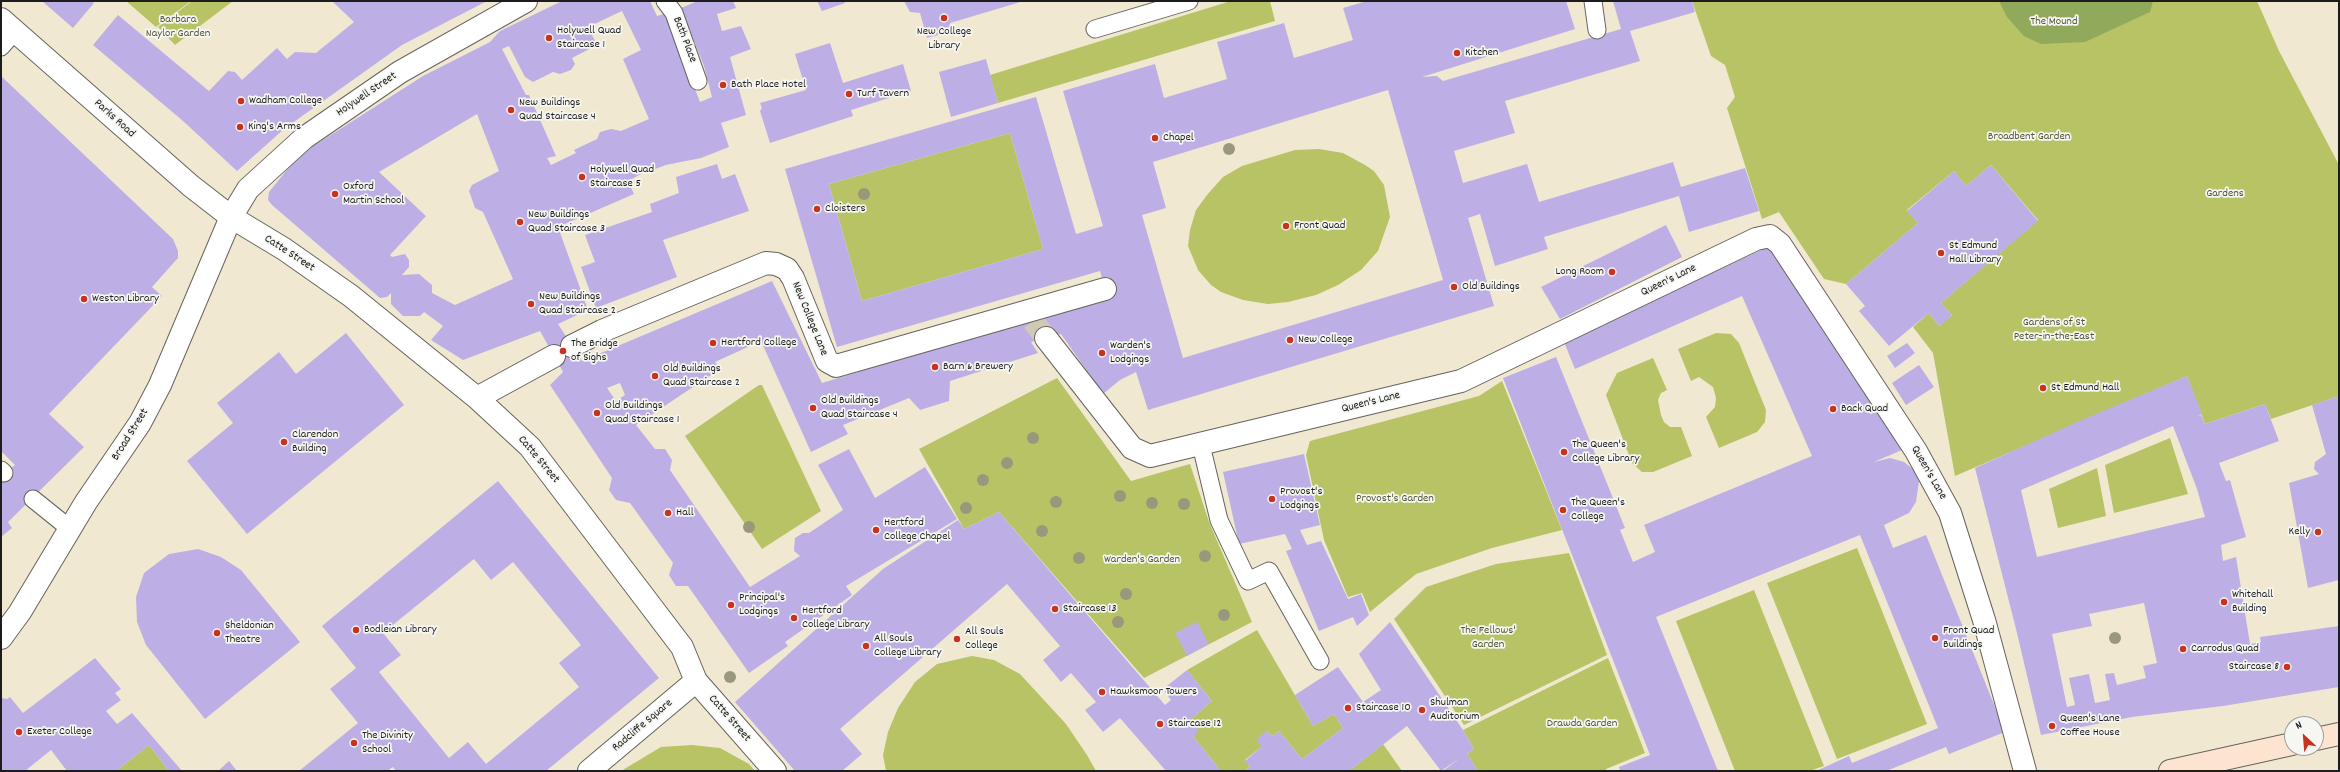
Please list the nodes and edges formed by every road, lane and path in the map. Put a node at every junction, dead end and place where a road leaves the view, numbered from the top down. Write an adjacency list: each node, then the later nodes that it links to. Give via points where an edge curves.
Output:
1 (526, 1): 9 (street, Holywell Street, via 400,72 304,138 248,189)
2 (665, 1): 8 (lane, Bath Place, via 674,13)
3 (1189, 1): 5 (lane)
4 (1593, 1): 6 (lane)
5 (1095, 29)
6 (1597, 30)
7 (6, 32): 9 (street, Parks Road)
8 (698, 81)
9 (231, 217): 12 (street, Catte Street, via 284,249 352,296); 15 (street, Broad Street, via 160,385 136,429)
10 (1105, 289): 12 (street, New College Lane, via 1030,316 836,366 826,360 793,278 787,270 776,264 766,263 602,331)
11 (1046, 338): 13 (street, Queen's Lane, via 1132,448 1150,456)
12 (477, 398): 18 (street, Catte Street, via 530,447 682,647)
13 (1202, 445): 17 (lane, via 1220,520 1248,581 1268,571); 24 (street, Queen's Lane, via 1461,381 1756,239 1770,236 1780,244 1912,444 1950,513 1984,620)
14 (33, 499): 15 (lane)
15 (69, 528): 16 (street, Broad Street, via 20,612)
16 (1, 638)
17 (1320, 661)
18 (696, 681): 22 (street, Radcliffe Square); 23 (street, Catte Street)
19 (2339, 734): 20 (street)
20 (2324, 737)
21 (2284, 746): 25 (street)
22 (589, 771)
23 (775, 771)
24 (2025, 771)
25 (2170, 771)

